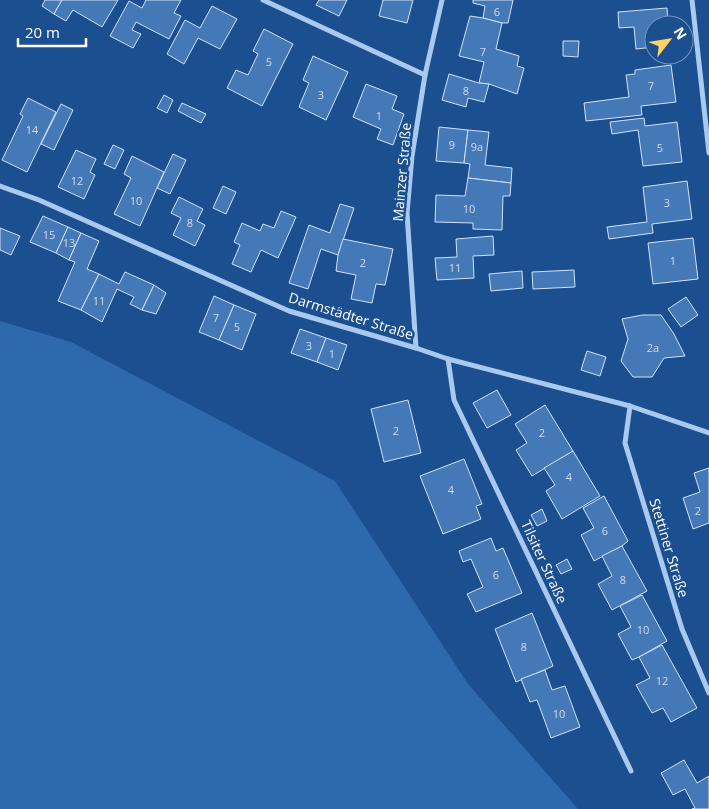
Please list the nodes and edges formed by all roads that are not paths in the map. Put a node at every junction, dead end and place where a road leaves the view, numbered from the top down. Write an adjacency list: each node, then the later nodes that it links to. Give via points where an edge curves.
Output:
1 (263, 0): 4 (street)
2 (442, 0): 4 (street, Mainzer Straße)
3 (692, 0): 5 (street)
4 (425, 75): 7 (street, Mainzer Straße, via 407,214)
5 (709, 153)
6 (0, 186): 7 (street, Darmstädter Straße, via 39,200 289,311)
7 (416, 348): 8 (street, Darmstädter Straße)
8 (448, 359): 9 (street, Darmstädter Straße); 12 (street, Tilsiter Straße, via 454,400)
9 (630, 406): 10 (street, Darmstädter Straße); 11 (street, Stettiner Straße, via 625,443 682,629)
10 (709, 433)
11 (709, 693)
12 (631, 771)

